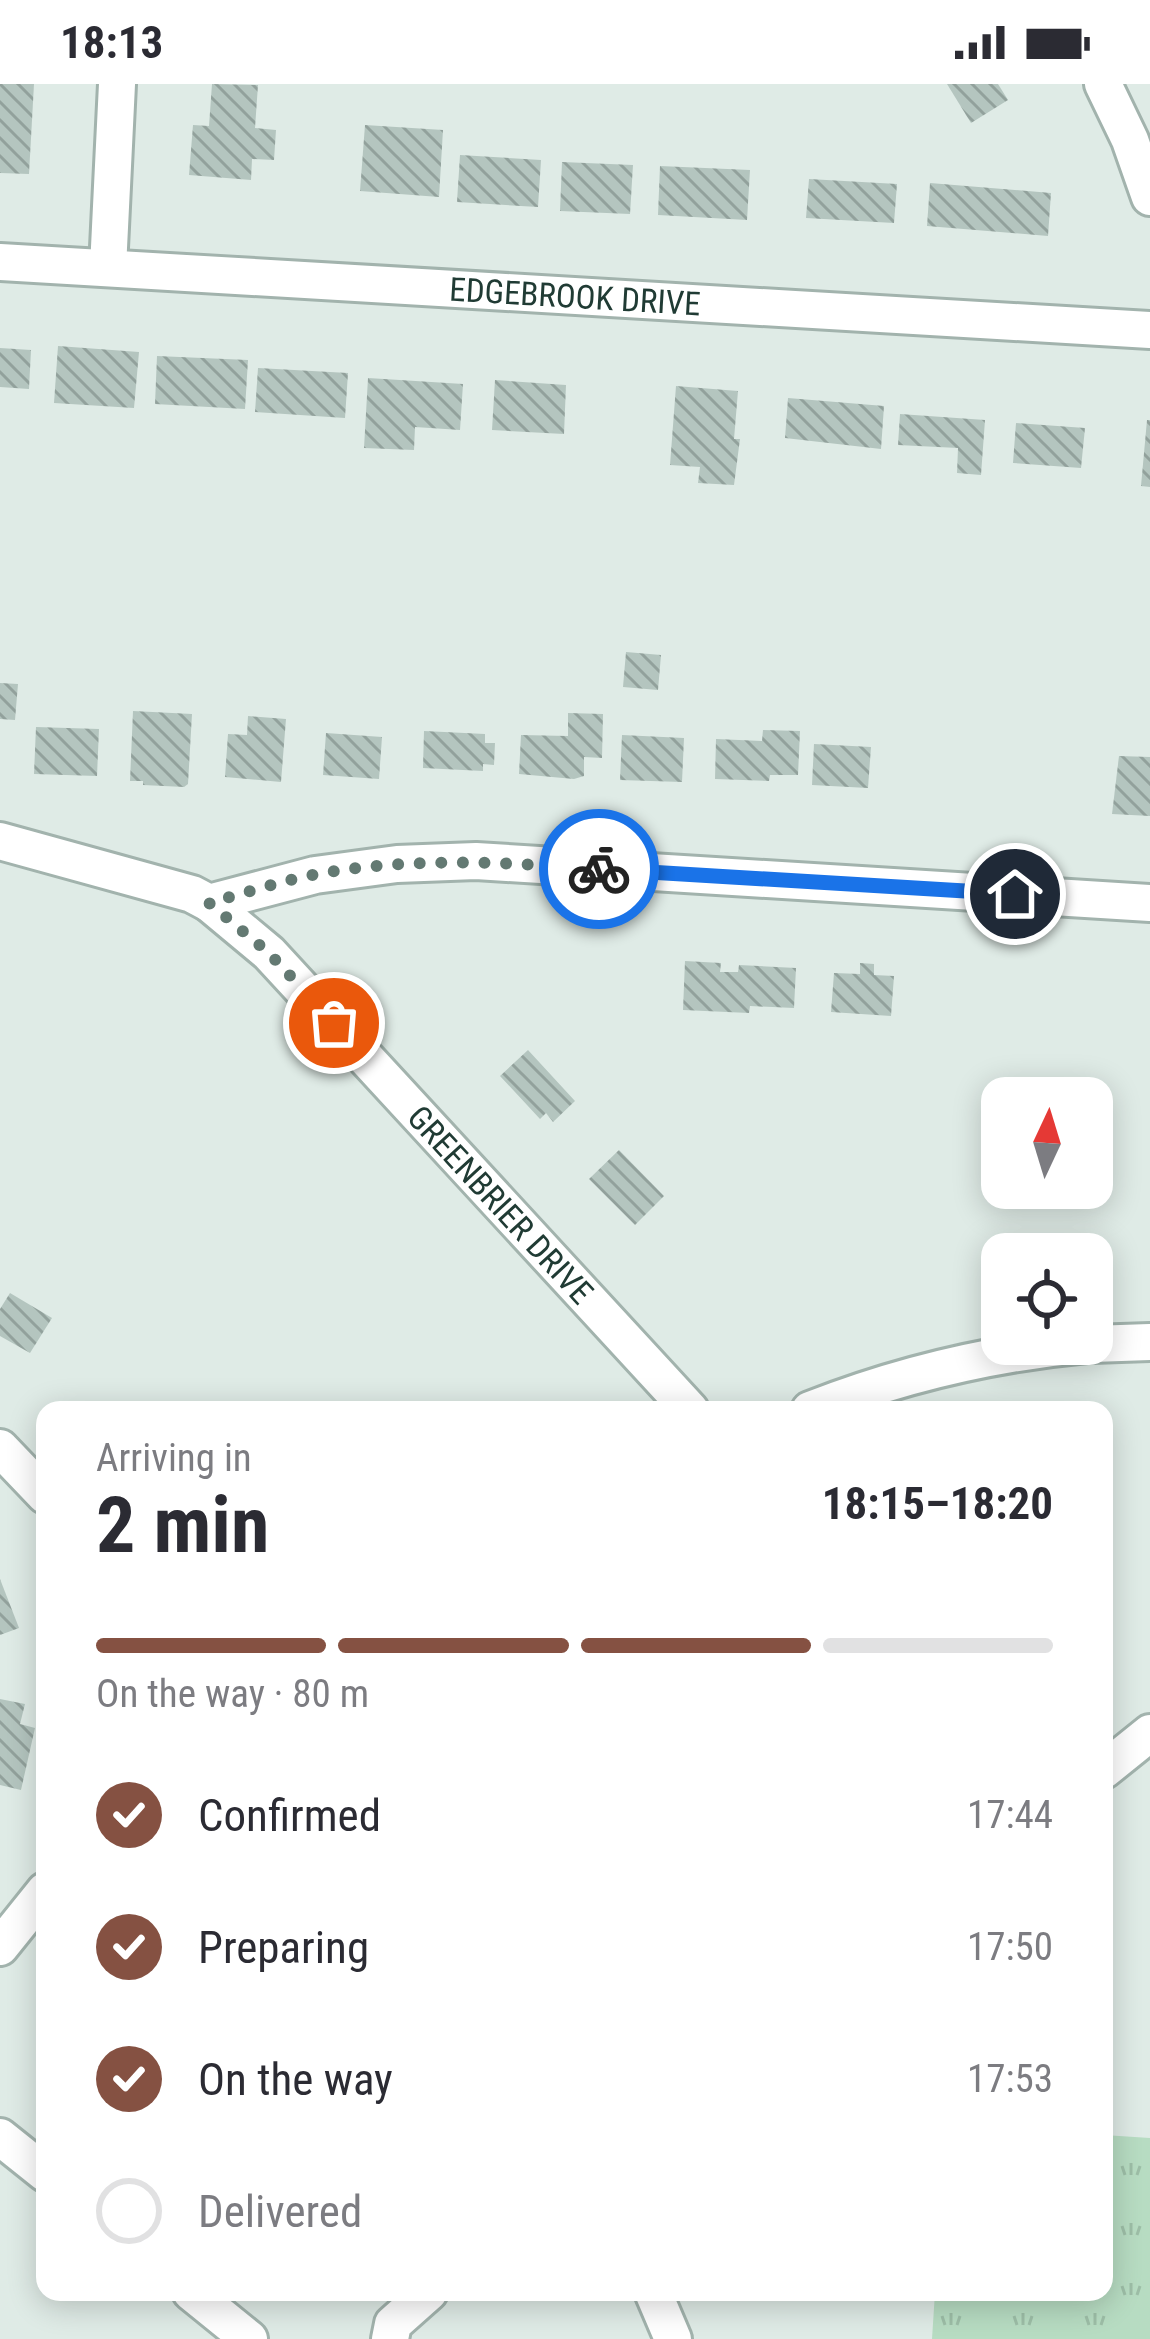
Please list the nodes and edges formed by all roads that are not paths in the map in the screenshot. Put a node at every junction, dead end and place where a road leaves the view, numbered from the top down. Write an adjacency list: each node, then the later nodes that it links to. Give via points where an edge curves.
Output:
1 (117, 84): 5 (street)
2 (1103, 84): 3 (street)
3 (1150, 197)
4 (0, 262): 5 (street, EDGEBROOK DRIVE)
5 (108, 268): 6 (street, EDGEBROOK DRIVE)
6 (1150, 330)
7 (0, 841): 8 (street, GREENBRIER DRIVE)
8 (209, 903): 9 (street, via 315,874 476,861); 13 (street, GREENBRIER DRIVE, via 269,953)
9 (1150, 903)
10 (1150, 1342): 11 (street)
11 (1113, 1343)
12 (981, 1360): 14 (street)
13 (682, 1401)
14 (833, 1401)
15 (0, 1448): 16 (street)
16 (36, 1486)
17 (36, 1902): 18 (street)
18 (0, 1947)
19 (0, 2137): 20 (street)
20 (36, 2166)
21 (202, 2301): 25 (street)
22 (419, 2301): 24 (street)
23 (657, 2301): 26 (street)
24 (381, 2334)
25 (249, 2339)
26 (673, 2339)

